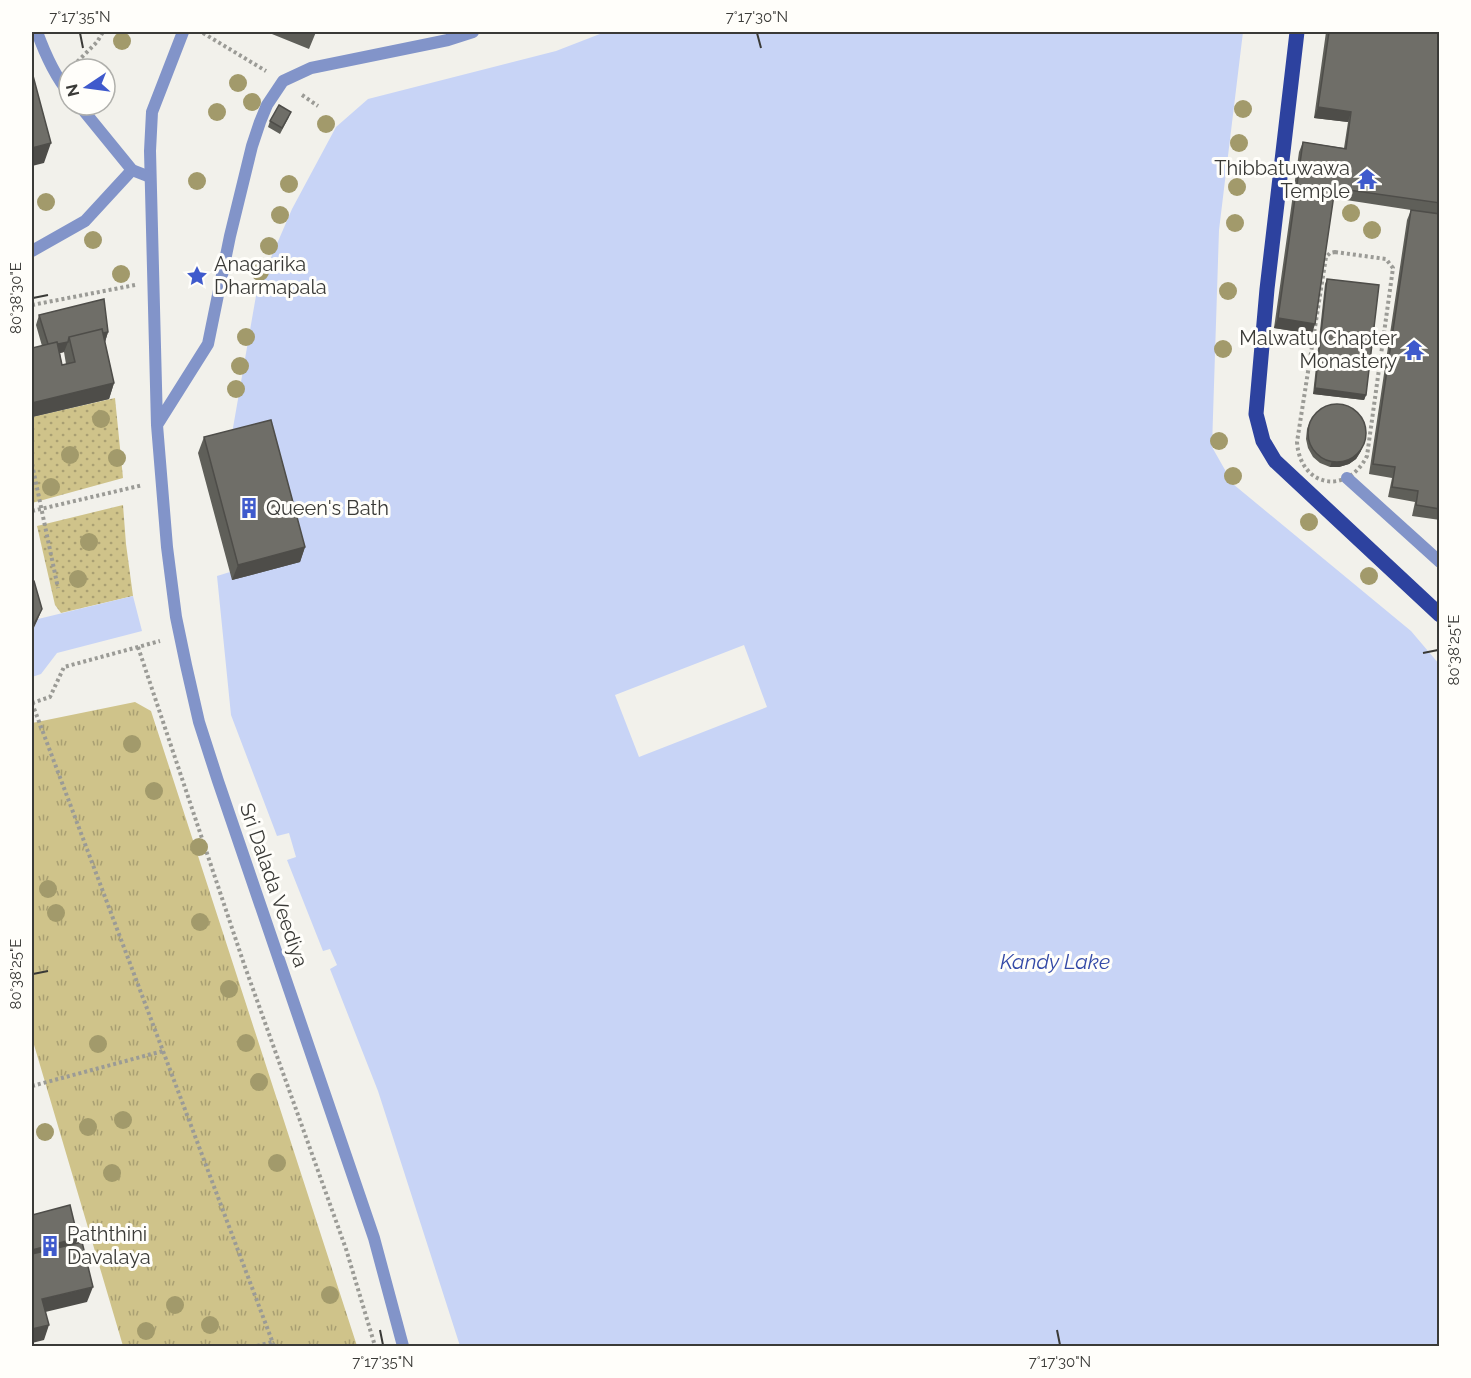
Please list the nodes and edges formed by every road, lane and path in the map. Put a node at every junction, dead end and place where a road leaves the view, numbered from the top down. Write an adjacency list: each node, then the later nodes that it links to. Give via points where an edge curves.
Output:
1 (37, 32): 8 (street)
2 (103, 32): 7 (path)
3 (183, 32): 12 (street, Sri Dalada Veediya, via 152,112)
4 (200, 32): 9 (path)
5 (473, 32): 9 (street, via 311,68)
6 (1297, 32): 24 (main road, via 1256,414 1263,441 1275,461)
7 (82, 57)
8 (57, 77)
9 (283, 81): 16 (street, via 267,105 252,146 208,344)
10 (89, 117): 11 (street)
11 (132, 170): 12 (street); 13 (street, via 85,221)
12 (150, 177): 14 (street, Sri Dalada Veediya)
13 (32, 252)
14 (153, 281): 15 (path); 16 (street, Sri Dalada Veediya)
15 (32, 305)
16 (157, 425): 19 (street, Sri Dalada Veediya)
17 (32, 464): 20 (path)
18 (1347, 478): 18 (path, via 1362,466 1367,456 1393,268 1386,259 1333,252 1326,257 1297,442 1298,454 1307,470 1324,480); 22 (street)
19 (161, 481): 20 (path); 25 (street, Sri Dalada Veediya)
20 (41, 509): 21 (path); 23 (path)
21 (32, 511)
22 (1440, 562)
23 (58, 588)
24 (1440, 615)
25 (180, 636): 26 (path); 33 (street, Sri Dalada Veediya, via 199,722 374,1238)
26 (138, 647): 27 (path, via 63,668 50,697); 32 (path, via 244,964 346,1249)
27 (32, 703): 28 (path)
28 (163, 1051): 29 (path); 30 (path)
29 (32, 1086)
30 (273, 1344): 31 (path)
31 (257, 1347)
32 (375, 1347)
33 (403, 1347)

